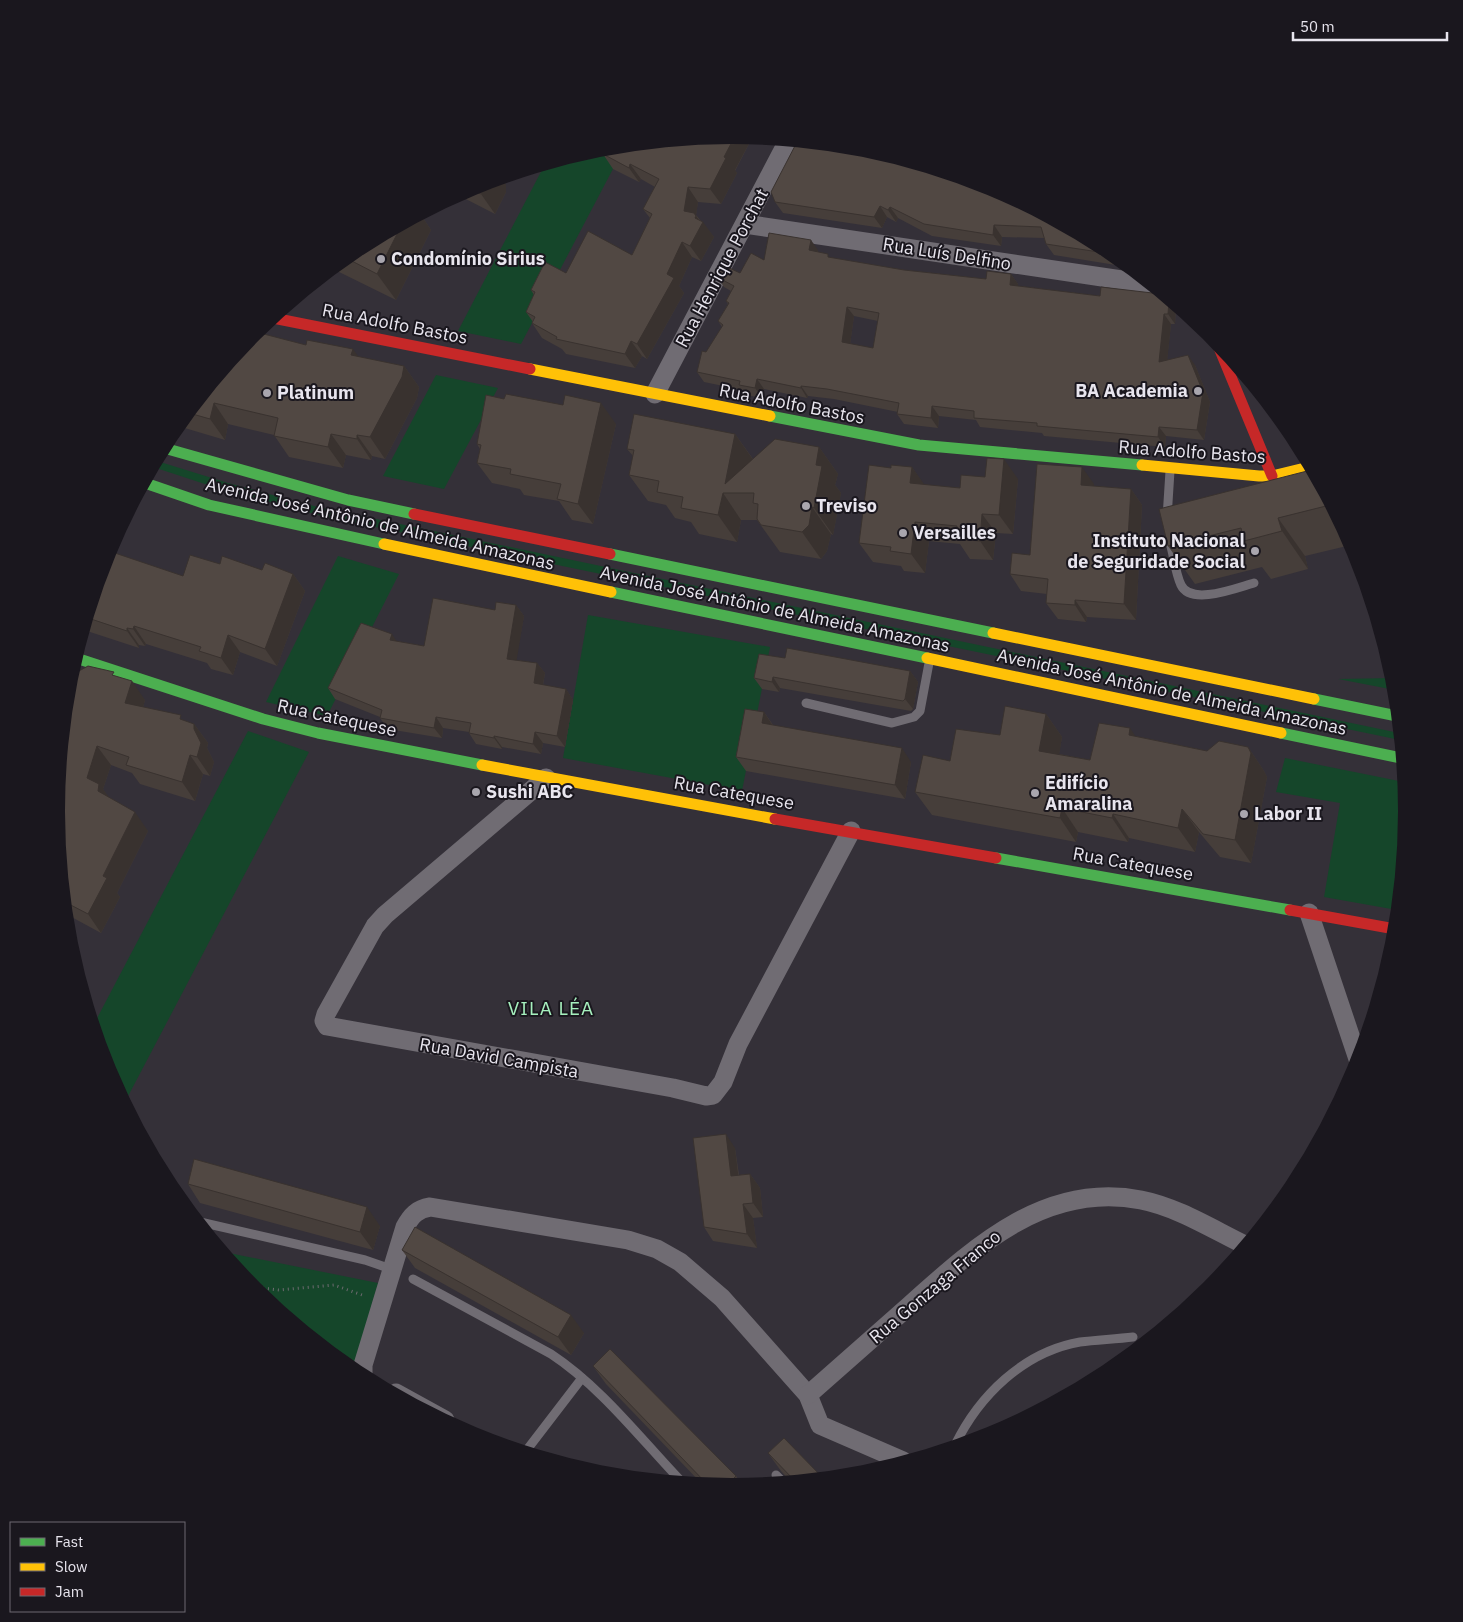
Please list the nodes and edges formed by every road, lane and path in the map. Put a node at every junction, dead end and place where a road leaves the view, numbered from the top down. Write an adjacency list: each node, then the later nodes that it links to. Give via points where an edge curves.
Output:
1 (785, 147): 2 (street, Rua Henrique Porchat)
2 (745, 224): 3 (street, Rua Luís Delfino); 6 (street, Rua Henrique Porchat)
3 (1137, 282)
4 (282, 320): 6 (main road, Rua Adolfo Bastos)
5 (1226, 364): 10 (main road)
6 (655, 394): 8 (main road, Rua Adolfo Bastos, via 918,445)
7 (171, 450): 16 (main road, Avenida José Antônio de Almeida Amazonas, via 348,500)
8 (1170, 468): 10 (main road, Rua Adolfo Bastos); 12 (lane, via 1168,532 1181,585 1190,594 1202,596)
9 (1303, 468): 10 (main road, Rua Adolfo Bastos)
10 (1272, 476)
11 (150, 485): 13 (main road, Avenida José Antônio de Almeida Amazonas, via 209,506 254,517)
12 (1254, 583)
13 (930, 660): 15 (lane, via 920,710 914,718 892,723); 17 (main road, Avenida José Antônio de Almeida Amazonas)
14 (82, 666): 18 (main road, Rua Catequese, via 291,727)
15 (806, 703)
16 (1390, 715)
17 (1396, 757)
18 (546, 778): 19 (main road, Rua Catequese); 19 (street, Rua David Campista, via 375,926 326,1014 324,1021 327,1026 713,1095 723,1082 738,1044)
19 (851, 831): 20 (main road, Rua Catequese)
20 (1309, 913): 21 (main road, Rua Catequese); 22 (street)
21 (1387, 928)
22 (1354, 1048)
23 (209, 1224): 25 (lane, via 365,1260)
24 (1239, 1242): 32 (street, Rua Gonzaga Franco, via 1177,1213 1139,1200 1076,1198 1053,1204 989,1238)
25 (391, 1269): 28 (street); 32 (street, via 410,1218 421,1208 430,1207 642,1243 680,1262 700,1277)
26 (413, 1279): 31 (lane, via 551,1354)
27 (267, 1289): 28 (path, via 334,1285)
28 (382, 1302): 30 (street)
29 (1133, 1337): 33 (lane, via 1078,1343 1023,1365 986,1396)
30 (364, 1367)
31 (582, 1378): 34 (lane); 36 (lane)
32 (808, 1395): 35 (street, via 818,1422 825,1429)
33 (959, 1437)
34 (530, 1446)
35 (894, 1457)
36 (675, 1475)

